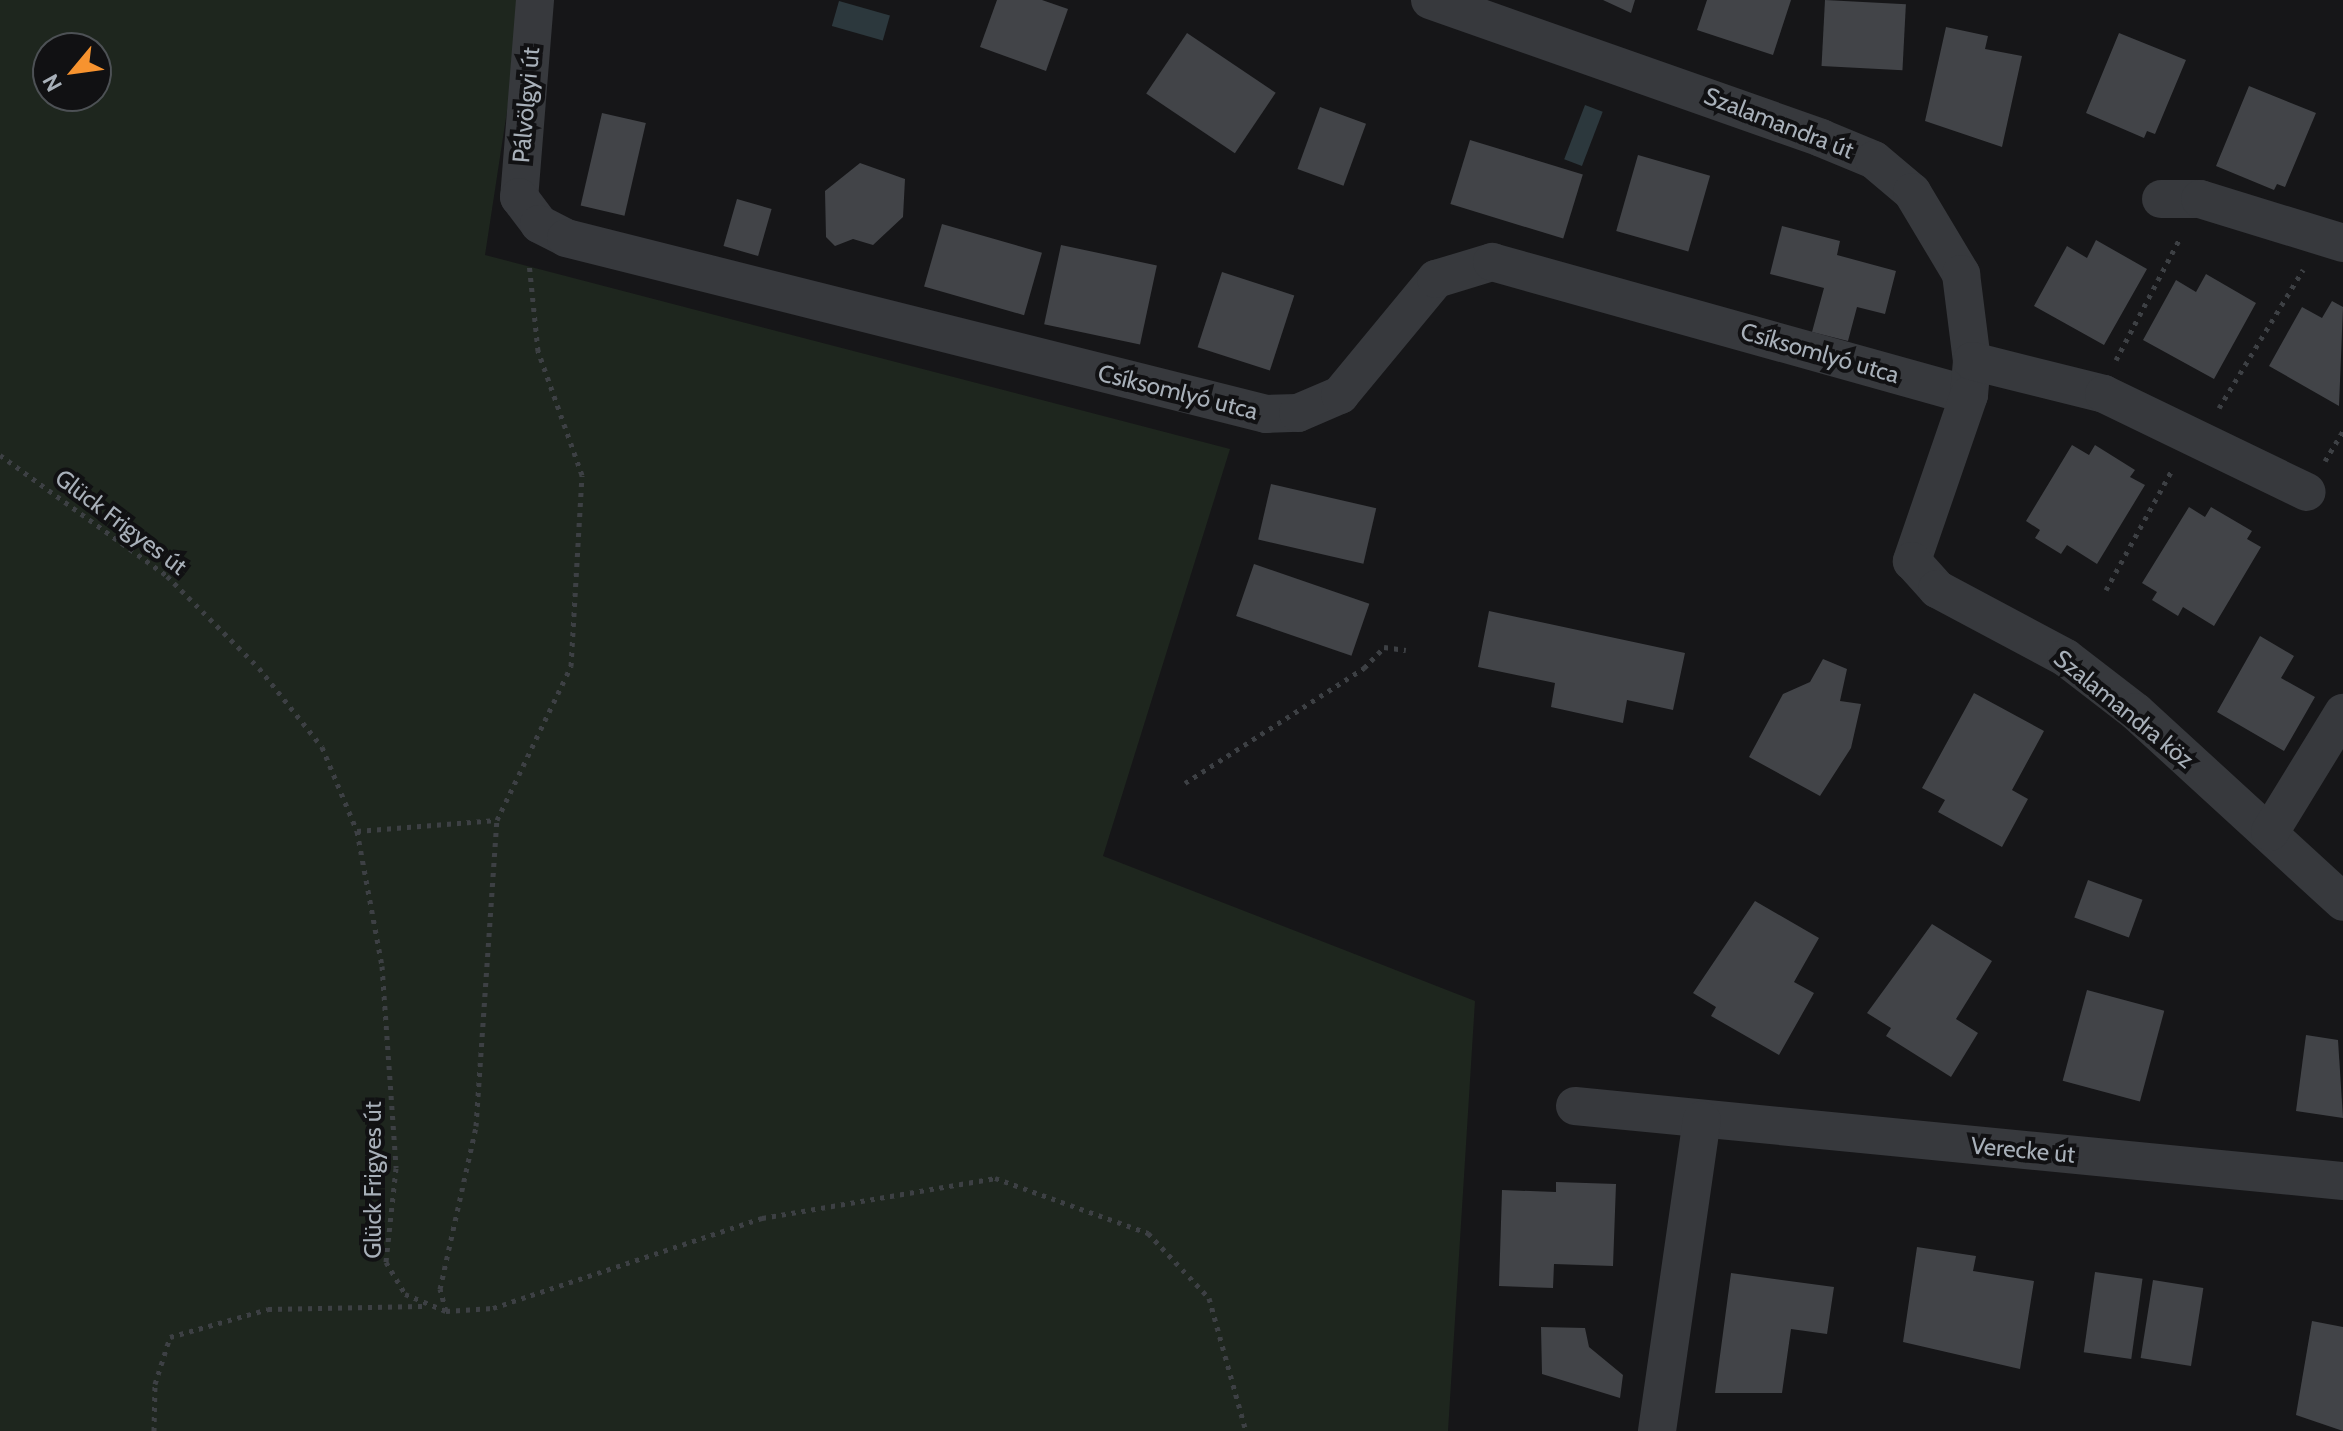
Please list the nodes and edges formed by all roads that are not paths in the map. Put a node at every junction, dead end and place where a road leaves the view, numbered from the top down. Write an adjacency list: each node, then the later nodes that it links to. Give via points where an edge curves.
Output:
1 (535, 0): 4 (street, Pálvölgyi út, via 519,187)
2 (1430, 0): 6 (street, Szalamandra út, via 1874,160 1939,226 1961,274)
3 (2161, 199): 5 (street, via 2200,199)
4 (524, 209): 6 (street, Csíksomlyó utca, via 566,238 1266,414 1298,413 1333,400 1361,376 1436,279 1492,262)
5 (2333, 240)
6 (1971, 378): 7 (street, Csíksomlyó utca, via 2098,393); 9 (street, Szalamandra köz, via 1912,561 1937,589 2066,658)
7 (2307, 492)
8 (2343, 713): 9 (street)
9 (2270, 832): 10 (street, Szalamandra köz)
10 (2343, 902)
11 (1575, 1106): 12 (street, Verecke út)
12 (1702, 1120): 13 (street, Verecke út); 14 (street)
13 (2343, 1181)
14 (1657, 1431)

